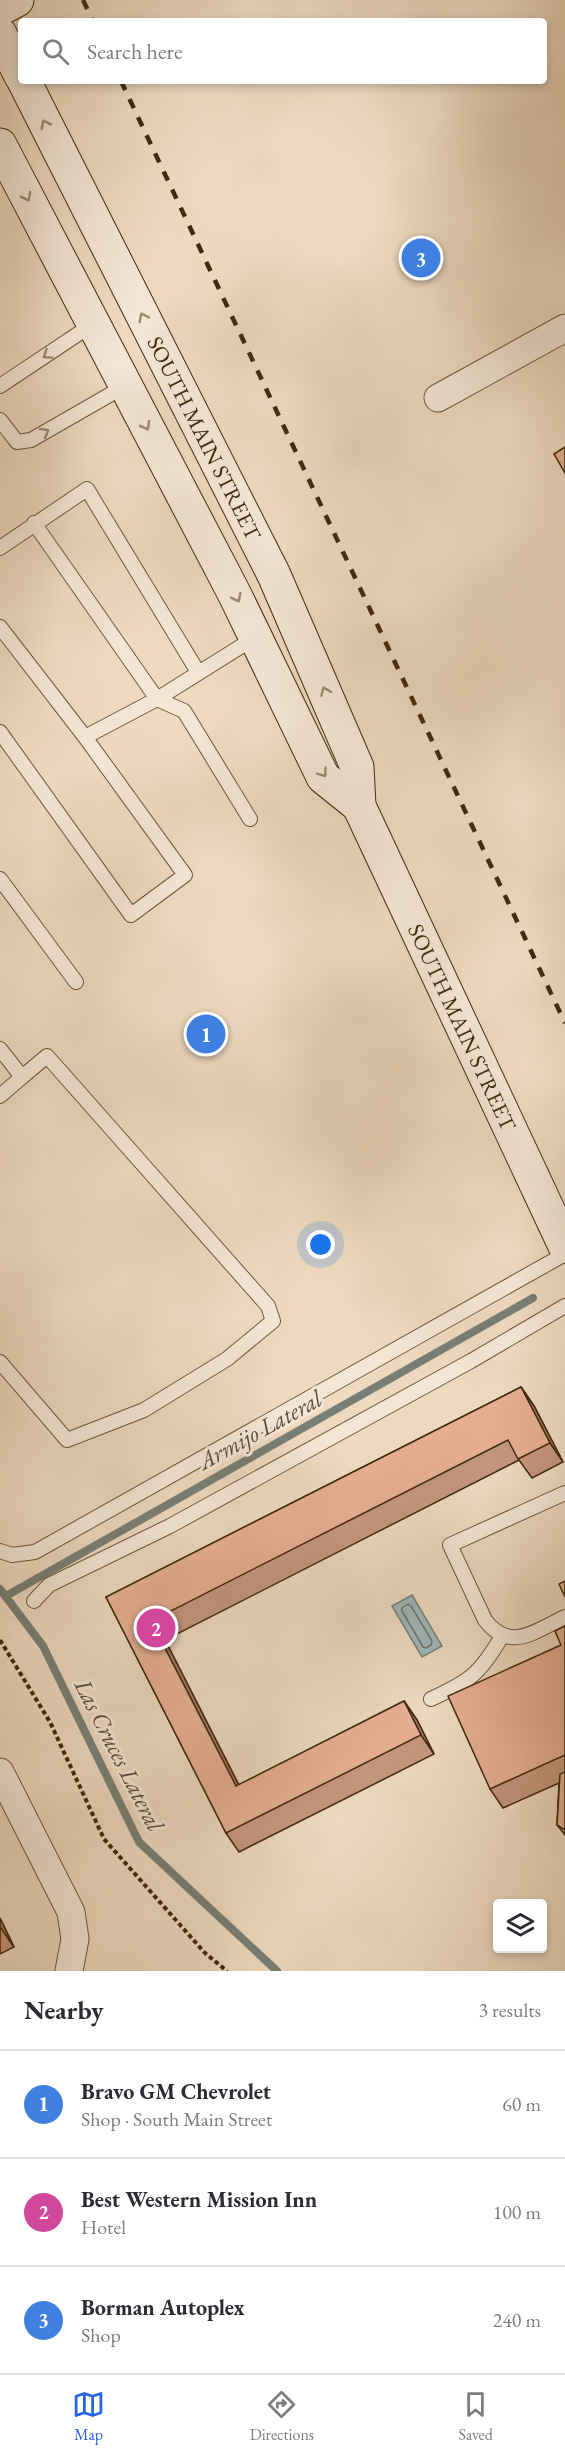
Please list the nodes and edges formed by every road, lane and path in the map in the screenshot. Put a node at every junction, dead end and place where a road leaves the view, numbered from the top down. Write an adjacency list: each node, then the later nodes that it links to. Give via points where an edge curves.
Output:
1 (17, 0): 2 (main road)
2 (0, 9)
3 (0, 34): 4 (main road)
4 (18, 70)
5 (26, 84): 21 (main road, SOUTH MAIN STREET, one-way to 5, via 357,767 274,575)
6 (0, 145): 7 (main road, SOUTH MAIN STREET, one-way to 7)
7 (93, 324): 9 (main road, SOUTH MAIN STREET); 10 (lane, one-way to 10)
8 (565, 328): 11 (street)
9 (125, 386): 12 (lane, one-way to 9, via 16,442 31,440); 16 (main road, SOUTH MAIN STREET, one-way to 16)
10 (0, 387)
11 (438, 398)
12 (0, 420)
13 (34, 523): 14 (lane); 17 (lane, via 87,489); 18 (lane)
14 (0, 548)
15 (0, 627): 20 (lane)
16 (256, 638): 17 (lane); 21 (main road, SOUTH MAIN STREET, one-way to 21, via 323,777)
17 (198, 672): 18 (lane)
18 (157, 699): 20 (lane); 22 (lane, via 184,711)
19 (0, 732): 20 (lane, via 131,915 185,875)
20 (85, 737)
21 (359, 806): 28 (main road, SOUTH MAIN STREET)
22 (250, 819)
23 (0, 879): 24 (lane)
24 (76, 982)
25 (0, 1049): 26 (lane)
26 (22, 1077): 27 (lane); 31 (lane, via 47,1056 268,1306 273,1322 227,1359 144,1410 67,1440)
27 (0, 1096)
28 (565, 1246)
29 (565, 1254): 33 (lane, via 35,1551)
30 (565, 1306): 34 (lane, via 170,1526 49,1585)
31 (0, 1362)
32 (565, 1493): 36 (lane, via 450,1545 485,1620)
33 (0, 1551)
34 (34, 1601)
35 (565, 1617): 36 (lane, via 521,1637)
36 (502, 1636): 38 (lane, via 479,1671 465,1683)
37 (0, 1640): 41 (path, via 51,1722 104,1839 205,1953)
38 (431, 1699)
39 (0, 1772): 40 (street, via 71,1912 75,1939)
40 (69, 1971)
41 (227, 1971)

